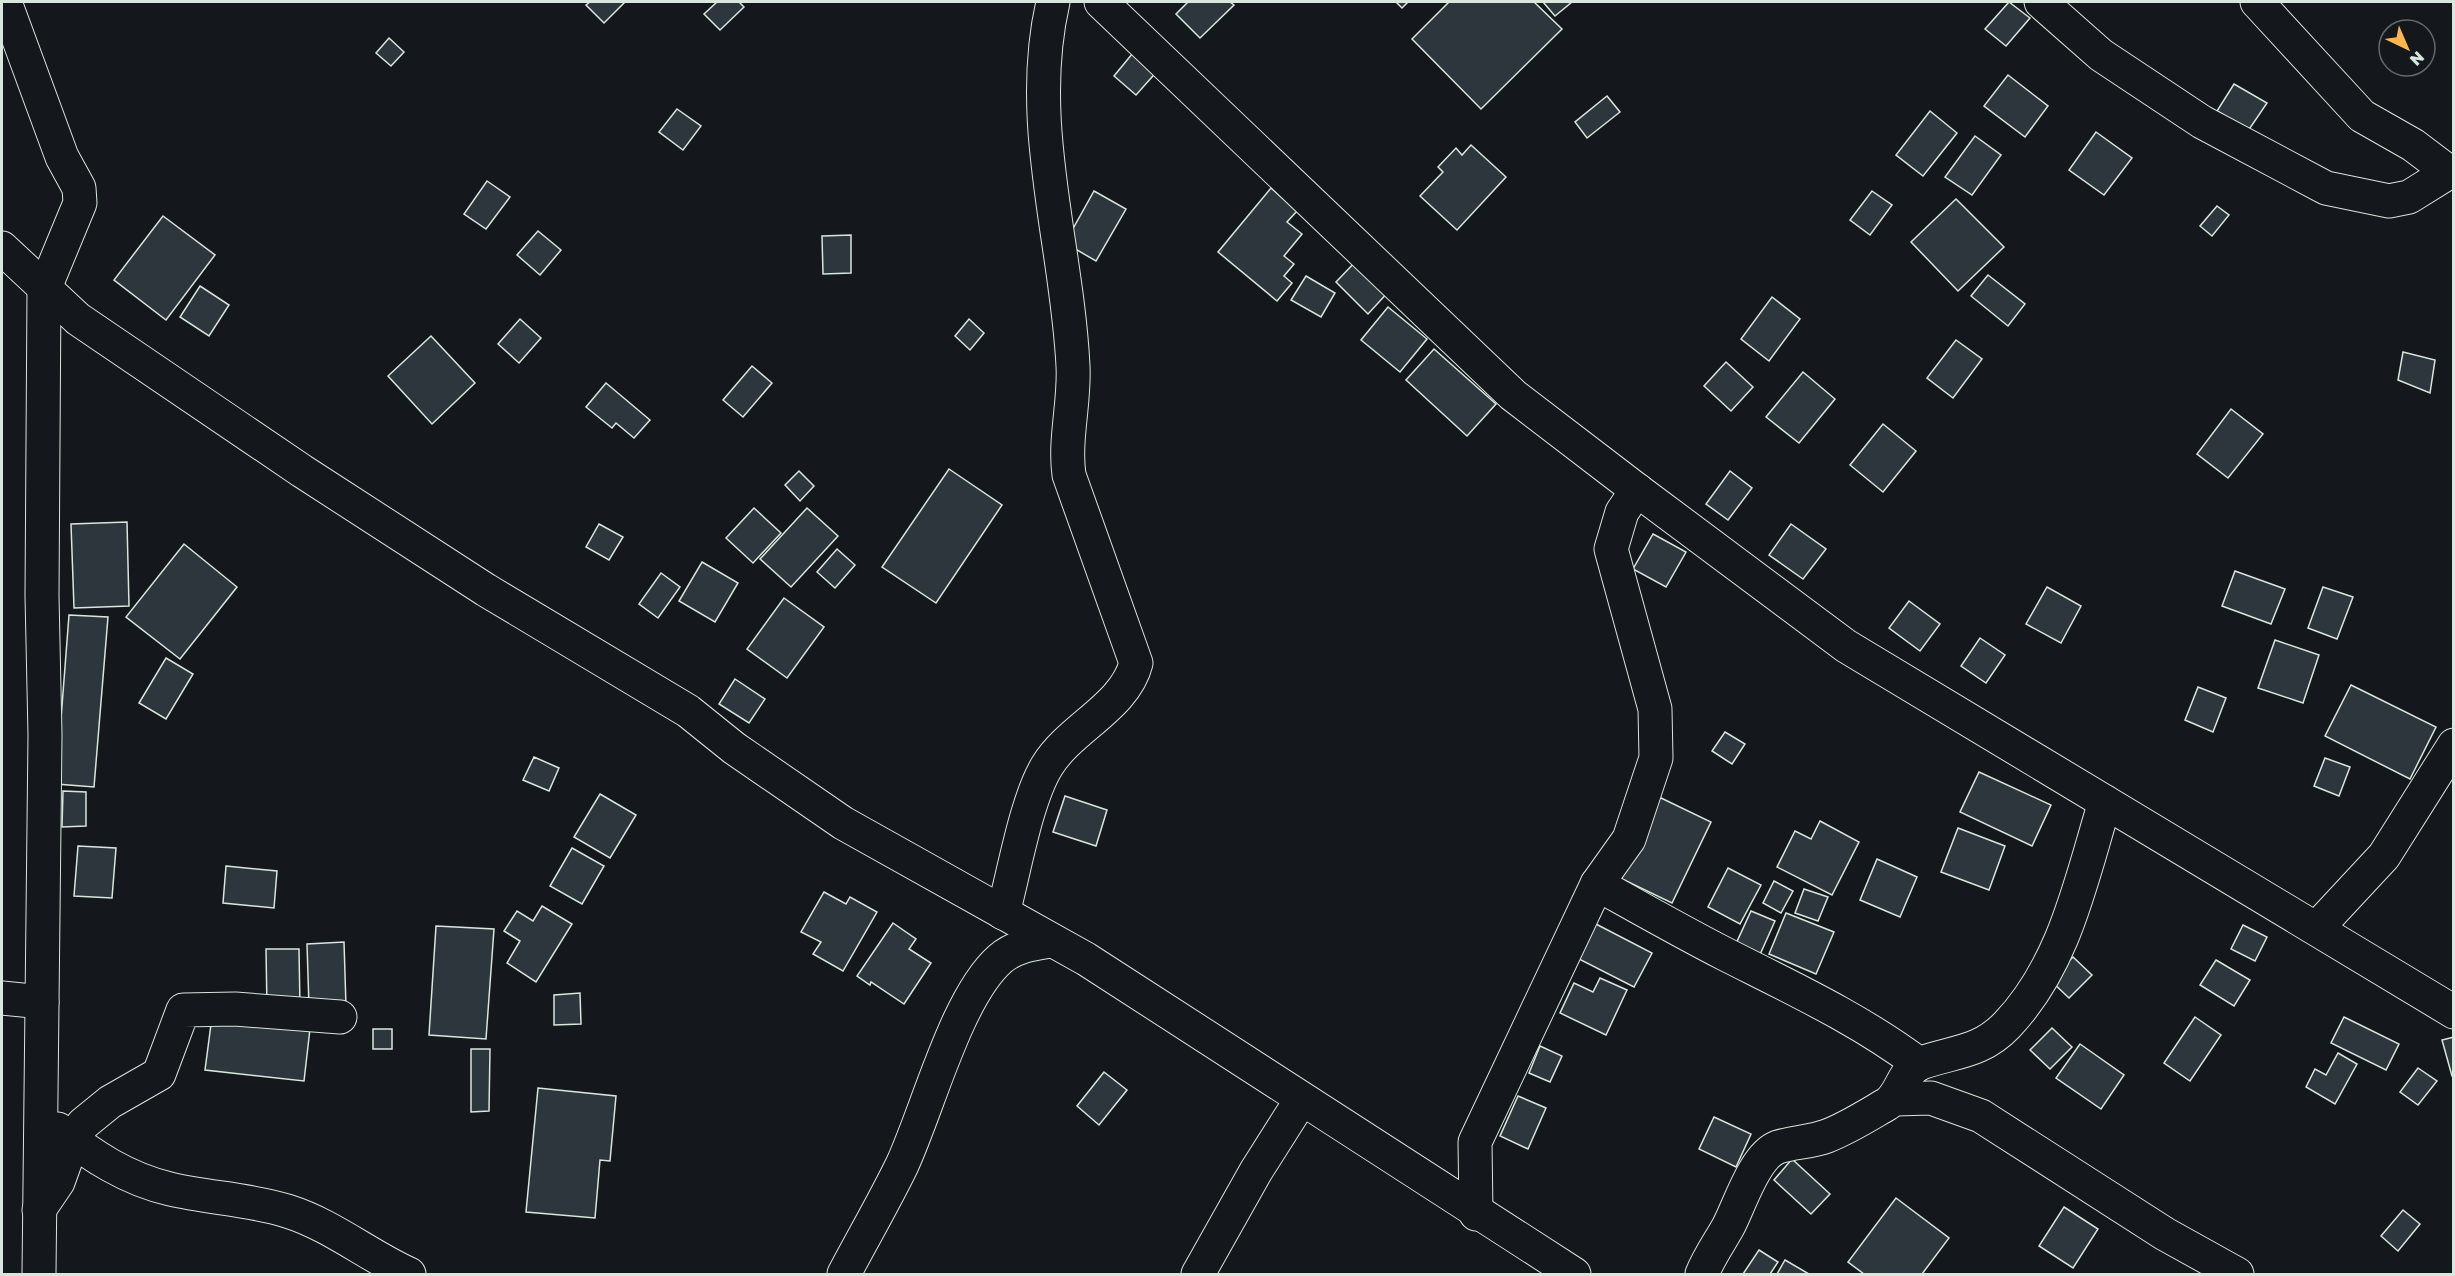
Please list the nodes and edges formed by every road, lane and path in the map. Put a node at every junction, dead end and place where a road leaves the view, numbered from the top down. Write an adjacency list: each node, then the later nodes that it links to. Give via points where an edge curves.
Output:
1 (5, 2): 8 (street, via 62,157 79,188 80,203)
2 (1053, 2): 13 (street, via 1043,92 1044,138 1073,367 1067,459 1136,663 1129,683 1047,765 1027,820)
3 (1101, 2): 9 (street, via 1513,395)
4 (2041, 2): 6 (street, via 2101,56 2193,116 2326,188 2389,201 2409,197)
5 (2257, 2): 6 (street, via 2362,116)
6 (2451, 172)
7 (2, 248): 8 (street)
8 (44, 290): 13 (street, via 78,319 302,471 486,590 688,711 734,748 843,823); 17 (street)
9 (1637, 490): 11 (street, via 1846,646); 12 (street, via 1622,513 1611,549 1655,709 1656,758 1629,839)
10 (2454, 745): 14 (street, via 2384,856)
11 (2105, 802): 14 (street); 20 (street, via 2062,940 2034,991 1993,1038 1973,1049)
12 (1597, 884): 20 (street, via 1847,1015); 26 (street, via 1475,1142)
13 (1003, 913): 15 (street)
14 (2317, 928): 18 (street)
15 (1051, 941): 22 (street, via 1086,959); 29 (street, via 1010,951 983,979 955,1032 902,1165)
16 (2, 998): 17 (street)
17 (42, 1002): 23 (street)
18 (2454, 1012)
19 (340, 1017): 24 (street, via 235,1009 183,1010 159,1074 91,1116)
20 (1919, 1064): 21 (street, via 1904,1077)
21 (1895, 1099): 32 (street, via 1827,1136 1777,1148 1742,1192 1729,1226); 33 (street, via 1931,1098 1981,1116)
22 (1301, 1100): 26 (street); 30 (street)
23 (40, 1116): 24 (street); 25 (street)
24 (73, 1140): 25 (street, via 64,1171); 28 (street, via 100,1162 169,1189 287,1211 334,1230)
25 (39, 1210): 27 (street)
26 (1476, 1214): 31 (street)
27 (39, 1275)
28 (408, 1275)
29 (844, 1275)
30 (1198, 1275)
31 (1574, 1275)
32 (1702, 1275)
33 (2236, 1275)

